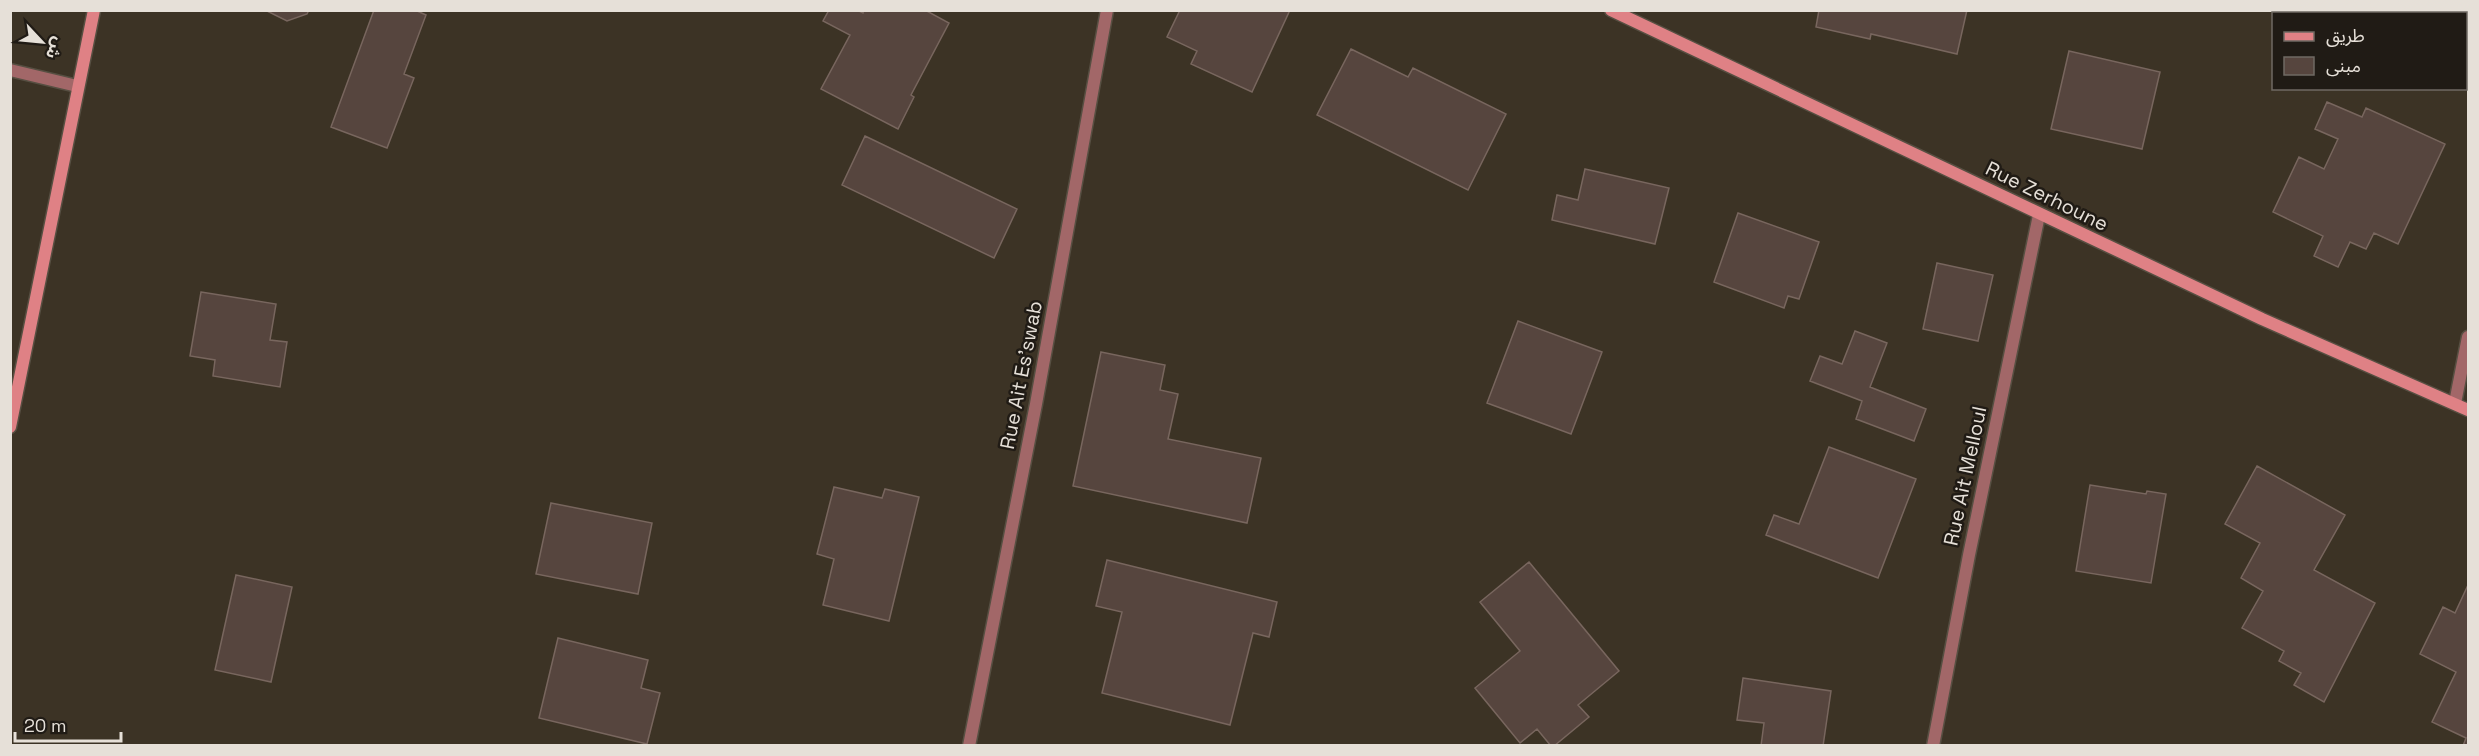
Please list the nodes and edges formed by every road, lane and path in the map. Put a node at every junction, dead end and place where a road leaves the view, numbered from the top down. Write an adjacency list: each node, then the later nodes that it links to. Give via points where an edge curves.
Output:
1 (94, 10): 5 (street)
2 (1107, 10): 11 (street, Rue Ait Es'swab)
3 (1611, 10): 6 (street, Rue Zerhoune)
4 (10, 70): 5 (street)
5 (77, 86): 10 (street)
6 (2039, 215): 8 (street, Rue Zerhoune); 12 (street, Rue Ait Melloul)
7 (2469, 337): 8 (street)
8 (2455, 403): 9 (street, Rue Zerhoune)
9 (2469, 410)
10 (10, 427)
11 (969, 746)
12 (1933, 746)

